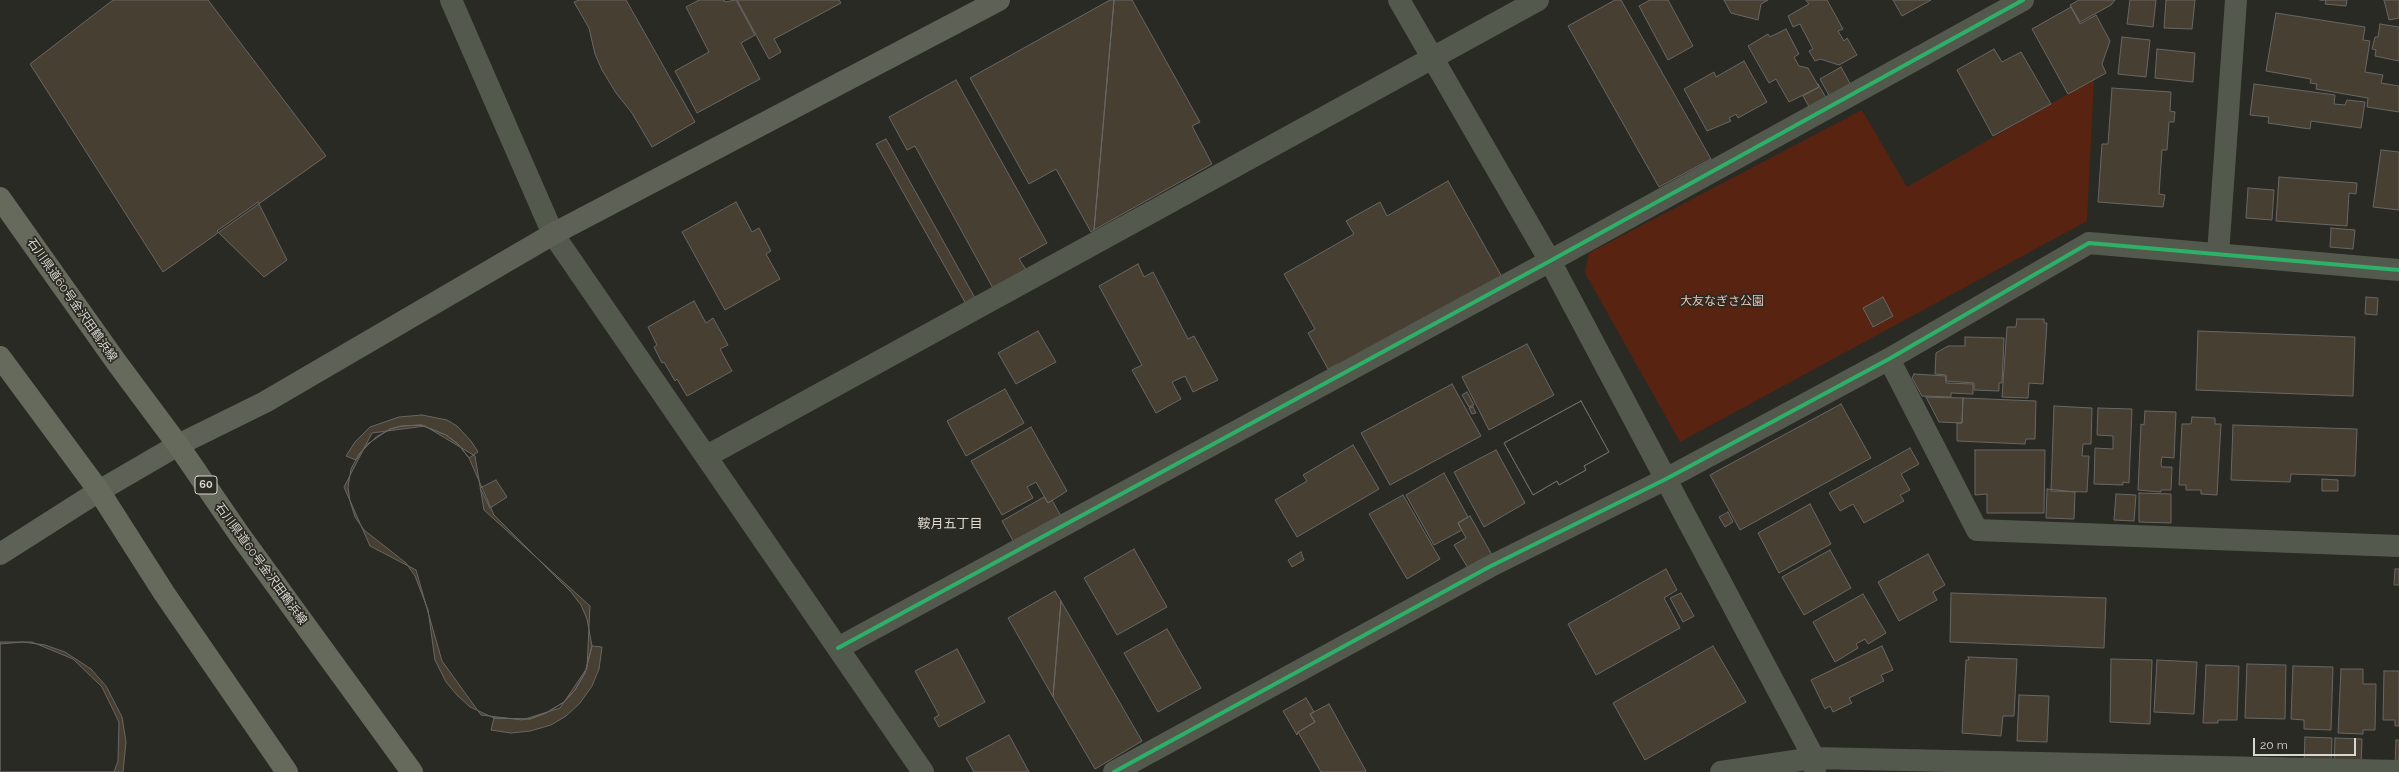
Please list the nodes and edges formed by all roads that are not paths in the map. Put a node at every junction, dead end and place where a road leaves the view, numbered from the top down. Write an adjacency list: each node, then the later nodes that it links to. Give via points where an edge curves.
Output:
1 (452, 0): 9 (street)
2 (999, 0): 9 (street)
3 (1399, 0): 7 (street)
4 (1538, 0): 7 (street)
5 (2023, 0): 11 (street)
6 (2236, 0): 10 (street)
7 (1433, 59): 11 (street); 16 (street)
8 (0, 198): 15 (main road, 石川県道60号金沢田鶴浜線 / 60, via 117,364)
9 (553, 234): 15 (street, via 265,402); 16 (street)
10 (2218, 254): 12 (street); 14 (street, via 2089,243)
11 (1550, 262): 17 (street); 21 (street)
12 (2399, 270)
13 (0, 357): 18 (main road)
14 (1889, 359): 17 (street); 19 (street, via 1977,530)
15 (178, 445): 18 (street); 25 (main road, 石川県道60号金沢田鶴浜線 / 60, via 239,534)
16 (707, 456): 21 (street)
17 (1666, 479): 22 (street); 27 (street, via 1488,567)
18 (99, 491): 20 (street); 24 (main road, via 164,593)
19 (2399, 546)
20 (0, 554)
21 (838, 648): 26 (street)
22 (1815, 765): 23 (street); 28 (street)
23 (2399, 771)
24 (287, 772)
25 (412, 772)
26 (923, 772)
27 (1114, 772)
28 (1721, 772)

